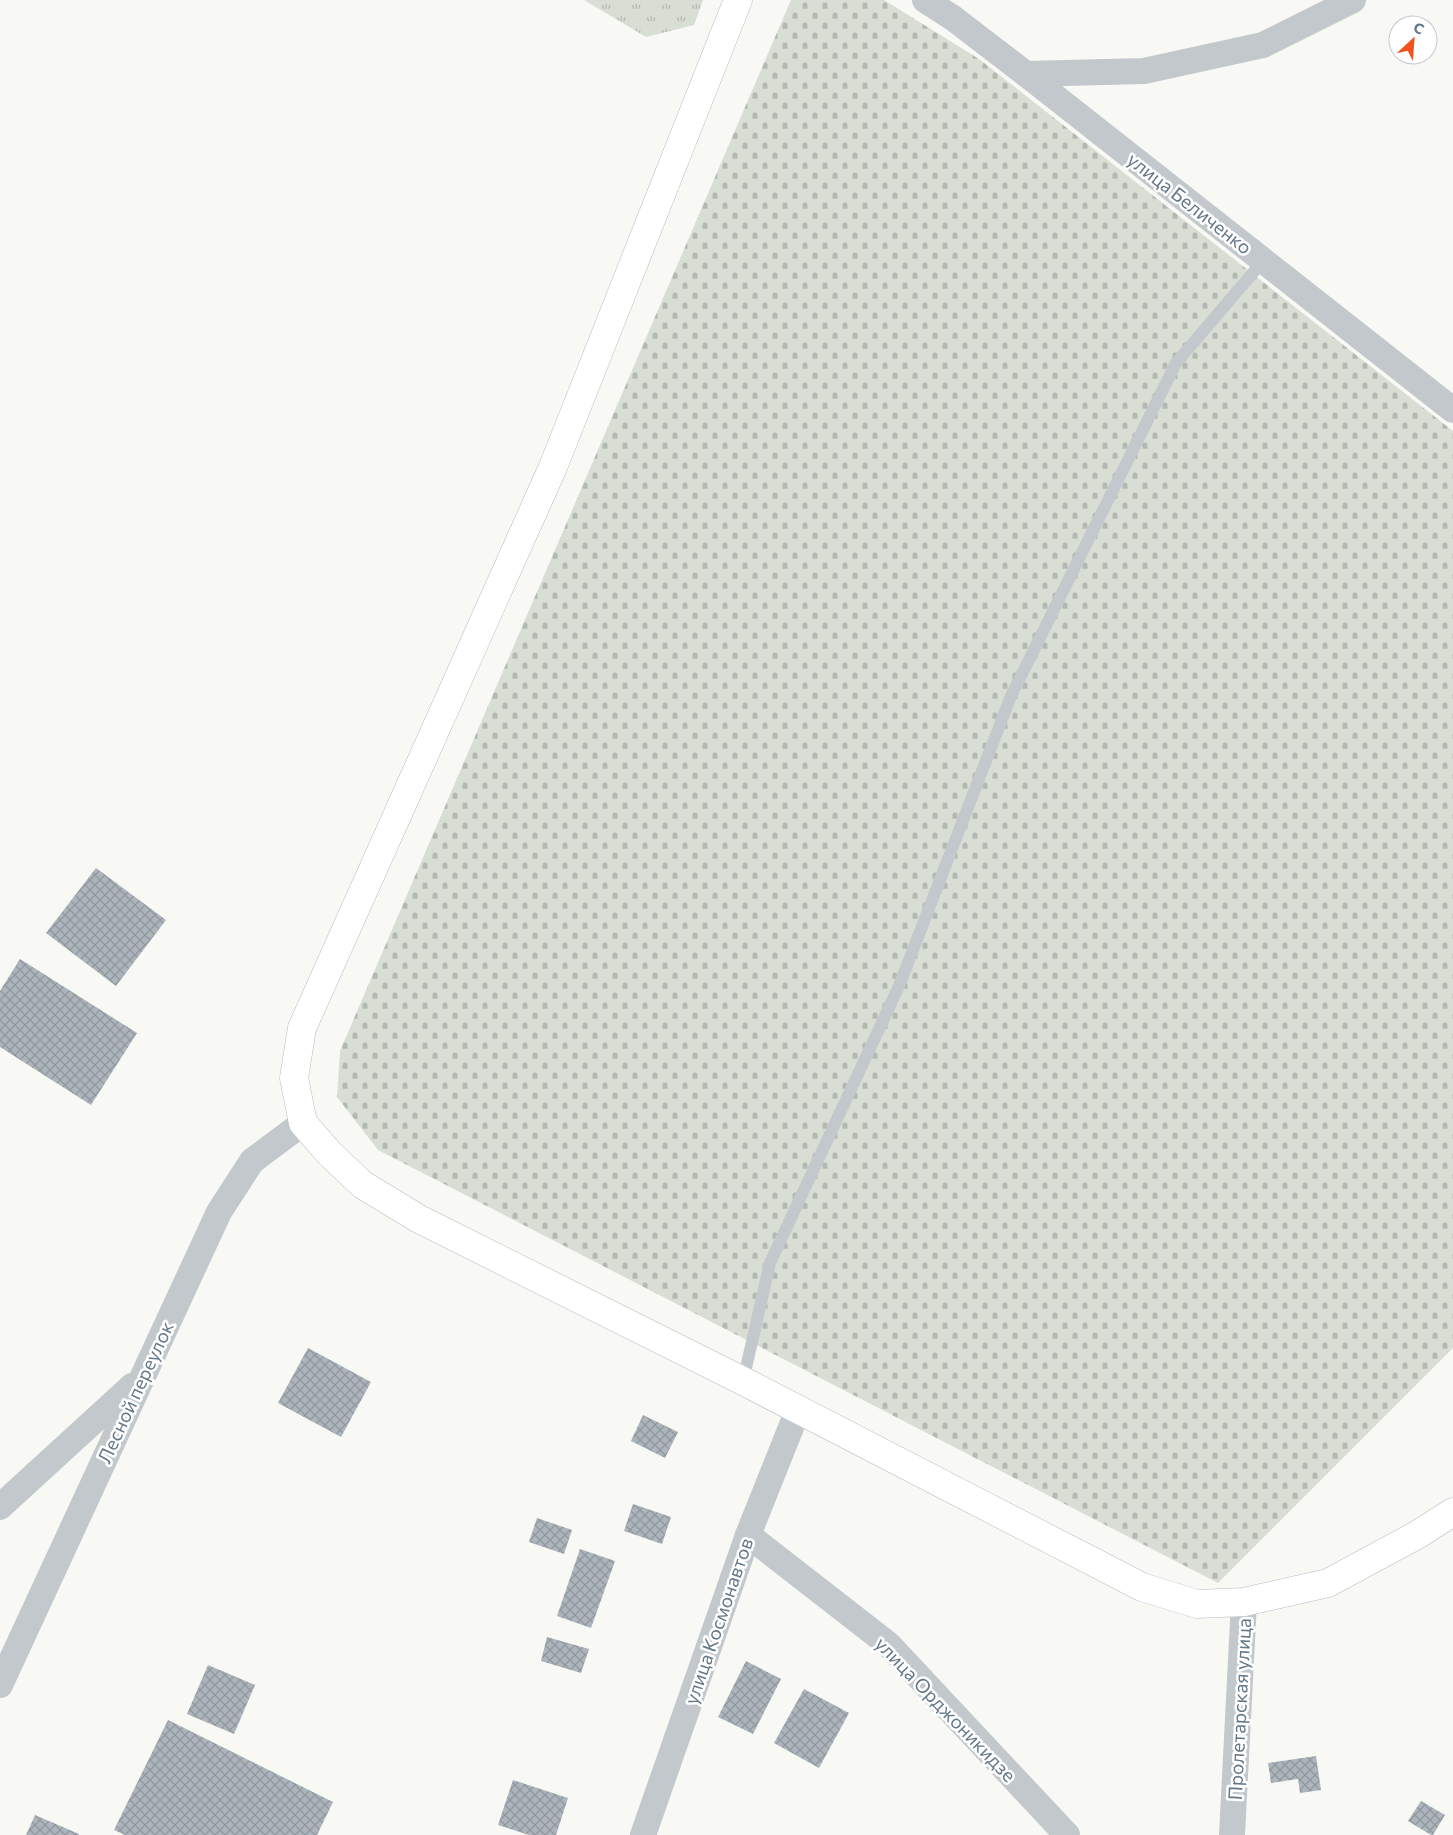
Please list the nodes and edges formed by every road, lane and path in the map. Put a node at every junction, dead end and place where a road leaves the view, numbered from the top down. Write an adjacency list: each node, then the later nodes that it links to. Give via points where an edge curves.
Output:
1 (738, 0): 7 (street, via 553,467 302,1028 294,1078)
2 (925, 0): 4 (street, улица Беличенко)
3 (1353, 0): 4 (street, via 1263,45 1144,71)
4 (1026, 74): 5 (street, улица Беличенко)
5 (1263, 261): 6 (street, улица Беличенко); 9 (lane, via 1176,363 1011,696 899,986 770,1263)
6 (1453, 410)
7 (303, 1123): 8 (street, Лесной переулок, via 252,1161 224,1205); 9 (street, via 363,1185 419,1219)
8 (142, 1377): 11 (street); 15 (street, Лесной переулок)
9 (743, 1381): 10 (street)
10 (798, 1410): 13 (street, улица Космонавтов); 14 (street, via 1142,1587 1197,1604)
11 (0, 1507)
12 (1453, 1512): 14 (street, Пролетарская улица, via 1328,1584)
13 (748, 1535): 16 (street, улица Космонавтов); 17 (street, улица Орджоникидзе, via 888,1644)
14 (1244, 1602): 18 (street, Пролетарская улица)
15 (0, 1684)
16 (643, 1835)
17 (1067, 1835)
18 (1232, 1835)

